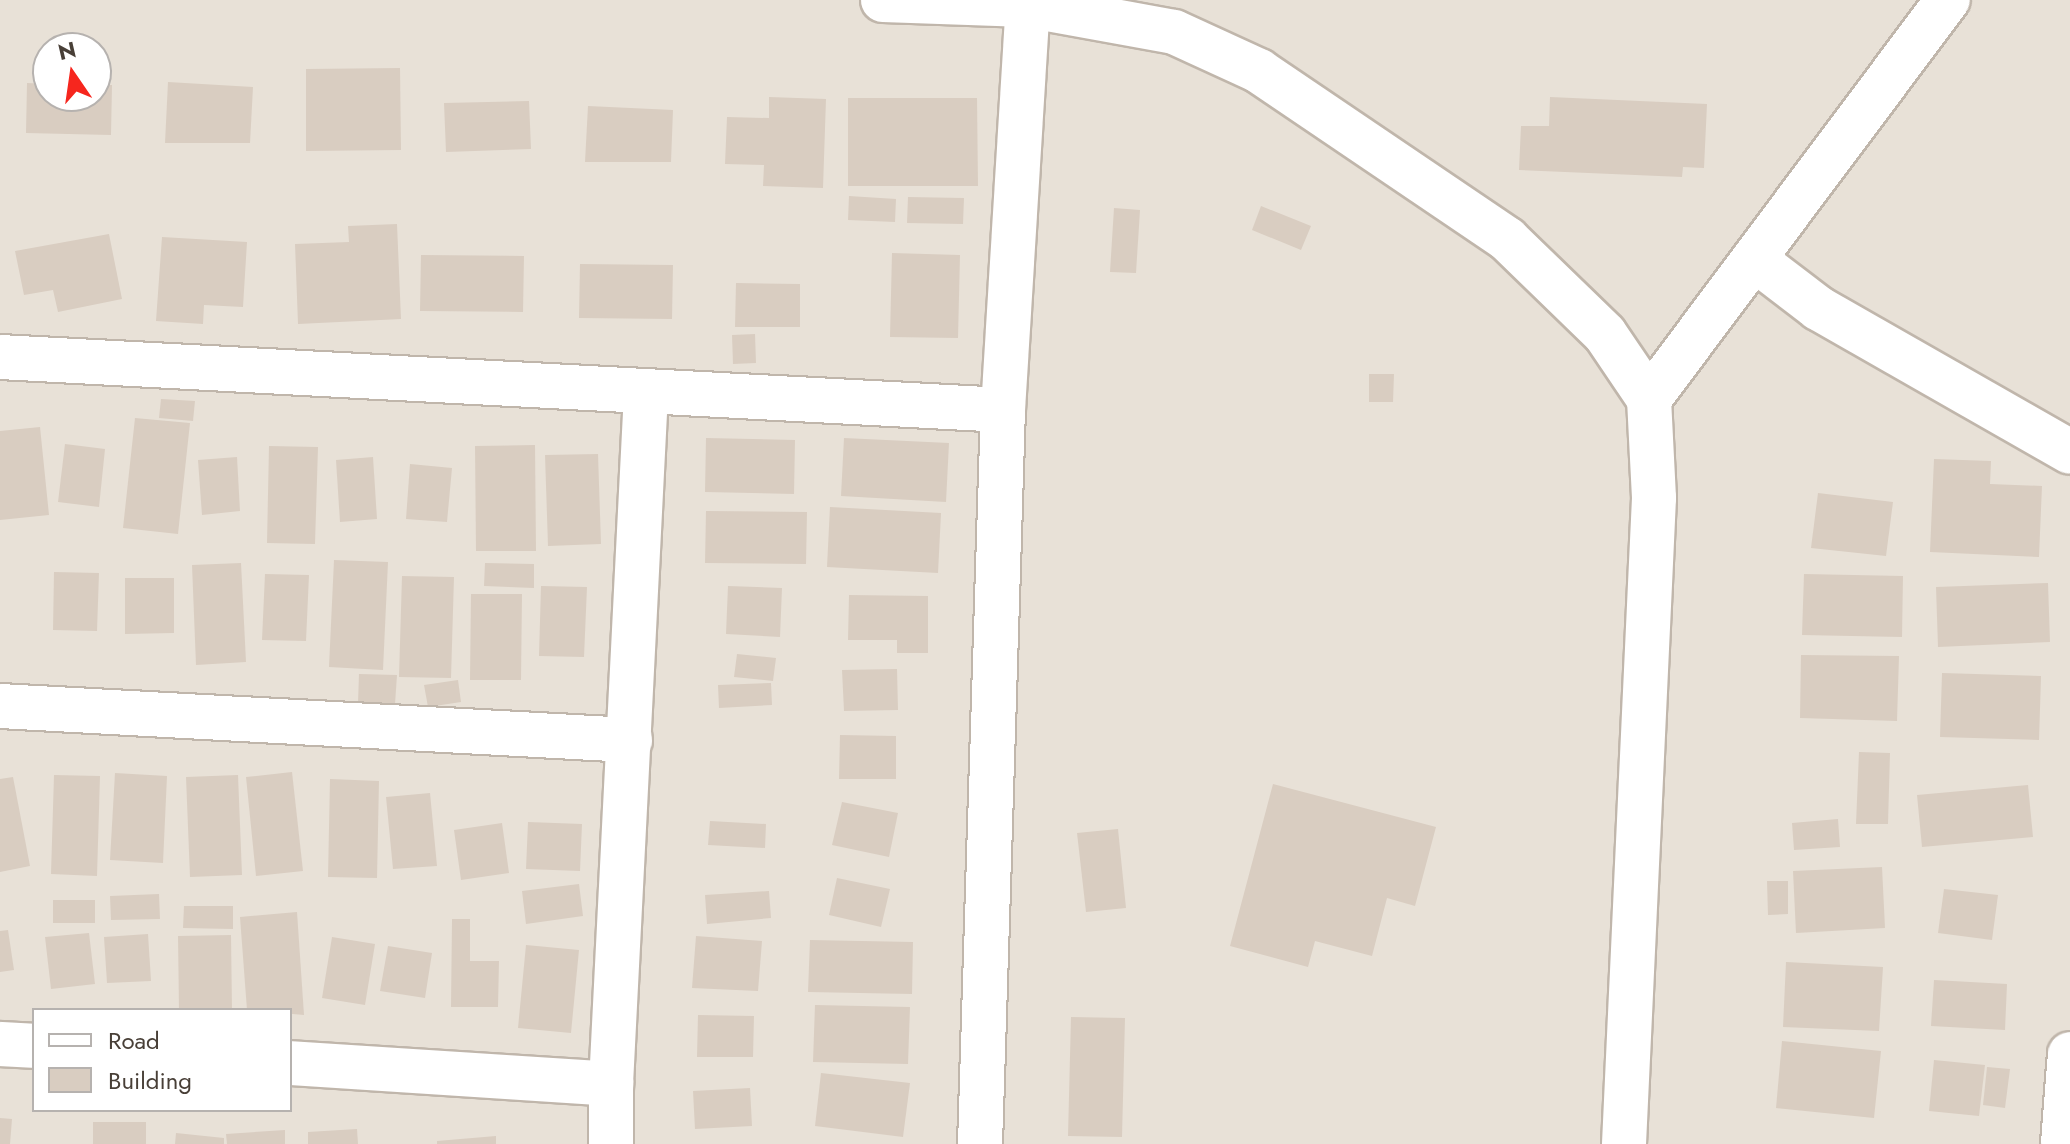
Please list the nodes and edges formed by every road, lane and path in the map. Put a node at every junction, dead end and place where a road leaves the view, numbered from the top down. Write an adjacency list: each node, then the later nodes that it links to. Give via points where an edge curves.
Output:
1 (883, 0): 3 (street)
2 (1948, 0): 4 (street)
3 (1027, 2): 7 (street, via 1174,32 1308,102 1507,239 1605,334); 8 (street)
4 (1754, 259): 7 (street); 9 (street, via 1818,308)
5 (0, 357): 6 (street)
6 (646, 394): 8 (street); 11 (street)
7 (1649, 399): 19 (street, via 1654,498)
8 (1003, 410): 18 (street)
9 (2070, 452)
10 (0, 706): 11 (street)
11 (630, 740): 16 (street)
12 (0, 1044): 13 (street)
13 (32, 1046)
14 (2070, 1054): 20 (street)
15 (292, 1063): 16 (street)
16 (611, 1084): 17 (street)
17 (611, 1144)
18 (980, 1144)
19 (1624, 1144)
20 (2063, 1144)

